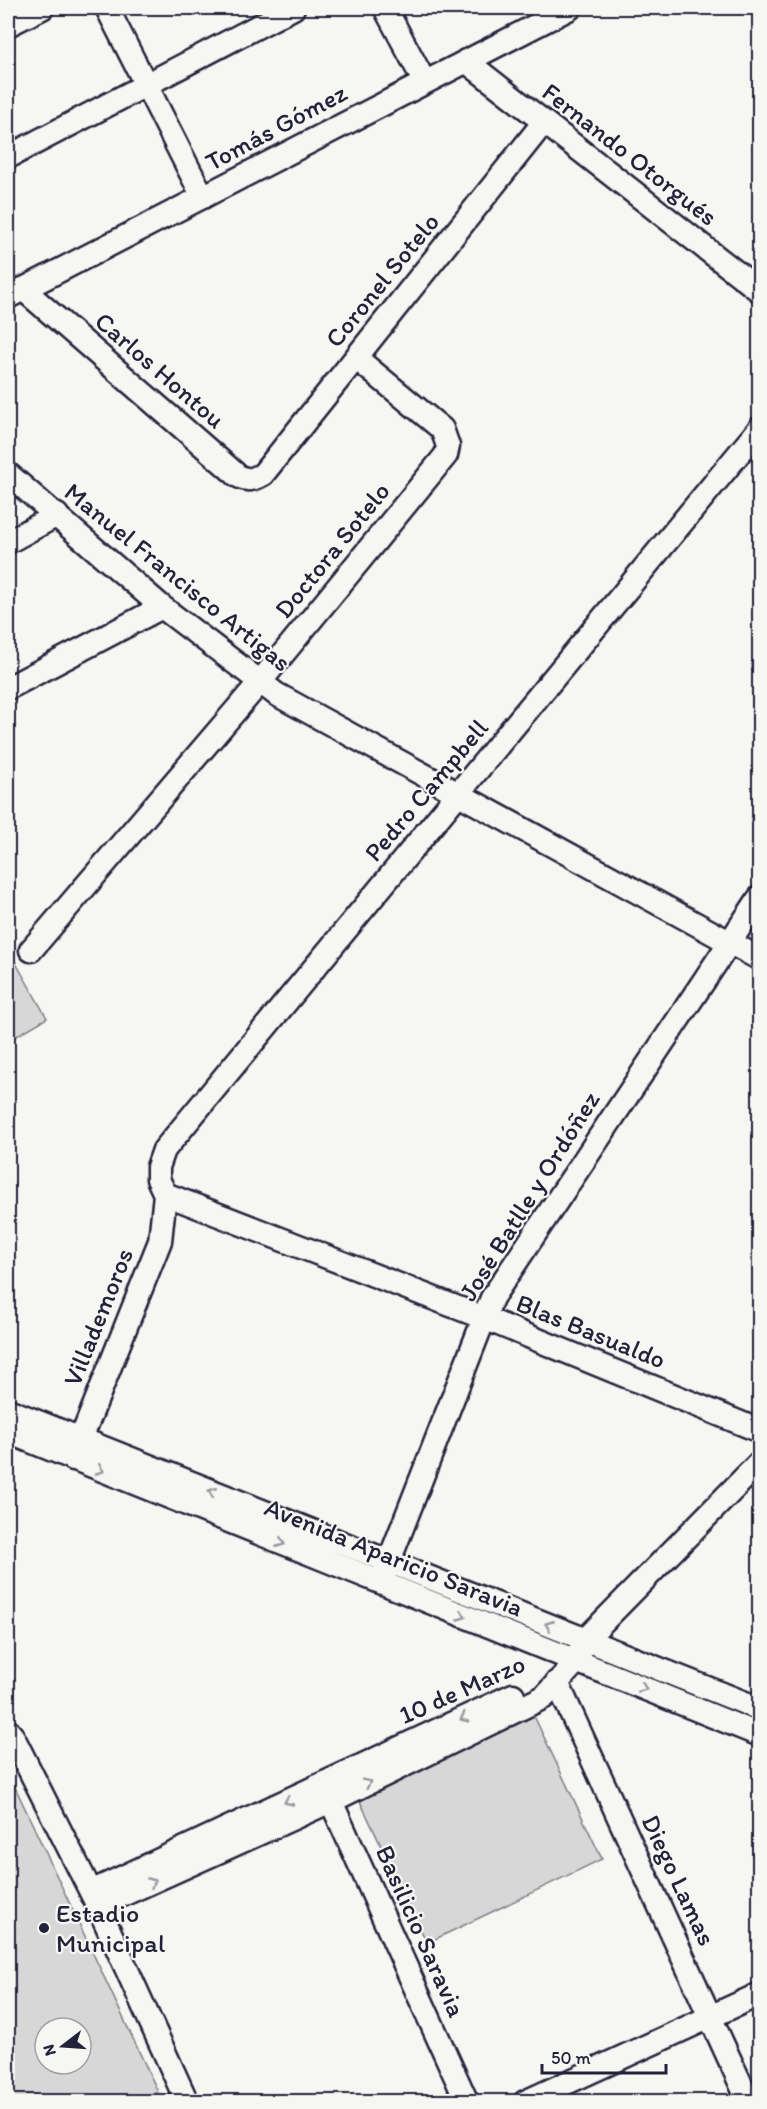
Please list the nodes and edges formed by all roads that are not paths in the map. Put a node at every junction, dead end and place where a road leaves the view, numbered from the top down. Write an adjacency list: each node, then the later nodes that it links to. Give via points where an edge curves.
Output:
1 (42, 8): 6 (street)
2 (107, 8): 9 (street)
3 (293, 8): 9 (street)
4 (385, 8): 8 (street)
5 (570, 8): 7 (street, Tomás Gómez)
6 (8, 26)
7 (466, 61): 8 (street, Tomás Gómez); 10 (street, Fernando Otorgués)
8 (424, 81): 12 (street, Tomás Gómez)
9 (146, 84): 11 (street); 12 (street)
10 (544, 123): 13 (street, Fernando Otorgués); 15 (street, Coronel Sotelo)
11 (8, 157)
12 (203, 197): 14 (street, Tomás Gómez)
13 (759, 291)
14 (15, 293): 18 (street, Carlos Hontou, via 238,476 247,480)
15 (356, 358): 18 (street, Coronel Sotelo); 22 (street, Doctora Sotelo, via 441,429 448,446 446,455)
16 (759, 428): 24 (street, Pedro Campbell)
17 (8, 474): 19 (street, Manuel Francisco Artigas)
18 (263, 474)
19 (57, 515): 20 (street); 21 (street, Manuel Francisco Artigas)
20 (8, 542)
21 (162, 607): 22 (street, Manuel Francisco Artigas); 23 (street)
22 (260, 682): 24 (street, Manuel Francisco Artigas); 27 (street, Doctora Sotelo)
23 (8, 688)
24 (459, 796): 26 (street, Manuel Francisco Artigas); 29 (street, Pedro Campbell, via 164,1150 158,1179)
25 (759, 897): 26 (street, José Batlle y Ordóñez)
26 (729, 942): 28 (street, Manuel Francisco Artigas); 30 (street, José Batlle y Ordóñez, via 492,1299)
27 (31, 950)
28 (759, 959)
29 (165, 1194): 30 (street, Blas Basualdo); 34 (street, Villademoros, via 160,1241)
30 (484, 1318): 32 (street, Blas Basualdo); 36 (street, José Batlle y Ordóñez)
31 (8, 1410): 34 (street, Avenida Aparicio Saravia)
32 (759, 1431)
33 (8, 1432): 34 (street, Avenida Aparicio Saravia)
34 (76, 1450): 36 (street, Avenida Aparicio Saravia, one-way to 34); 37 (street, Avenida Aparicio Saravia, one-way to 37)
35 (759, 1462): 38 (street)
36 (388, 1561): 37 (street, José Batlle y Ordóñez); 38 (street, Avenida Aparicio Saravia, one-way to 36)
37 (381, 1583): 39 (street, Avenida Aparicio Saravia, one-way to 39)
38 (585, 1640): 39 (street); 41 (street, Avenida Aparicio Saravia)
39 (576, 1662): 40 (street); 43 (street, Avenida Aparicio Saravia, one-way to 43)
40 (557, 1682): 44 (street, 10 de Marzo, via 539,1683); 47 (street, Diego Lamas)
41 (759, 1709)
42 (8, 1731): 45 (street)
43 (759, 1735)
44 (327, 1792): 45 (street, 10 de Marzo); 49 (street, Basilicio Saravia)
45 (95, 1899): 48 (street)
46 (759, 1994): 47 (street)
47 (710, 2017): 50 (street); 51 (street, Diego Lamas)
48 (187, 2102)
49 (467, 2102)
50 (525, 2102)
51 (748, 2102)

